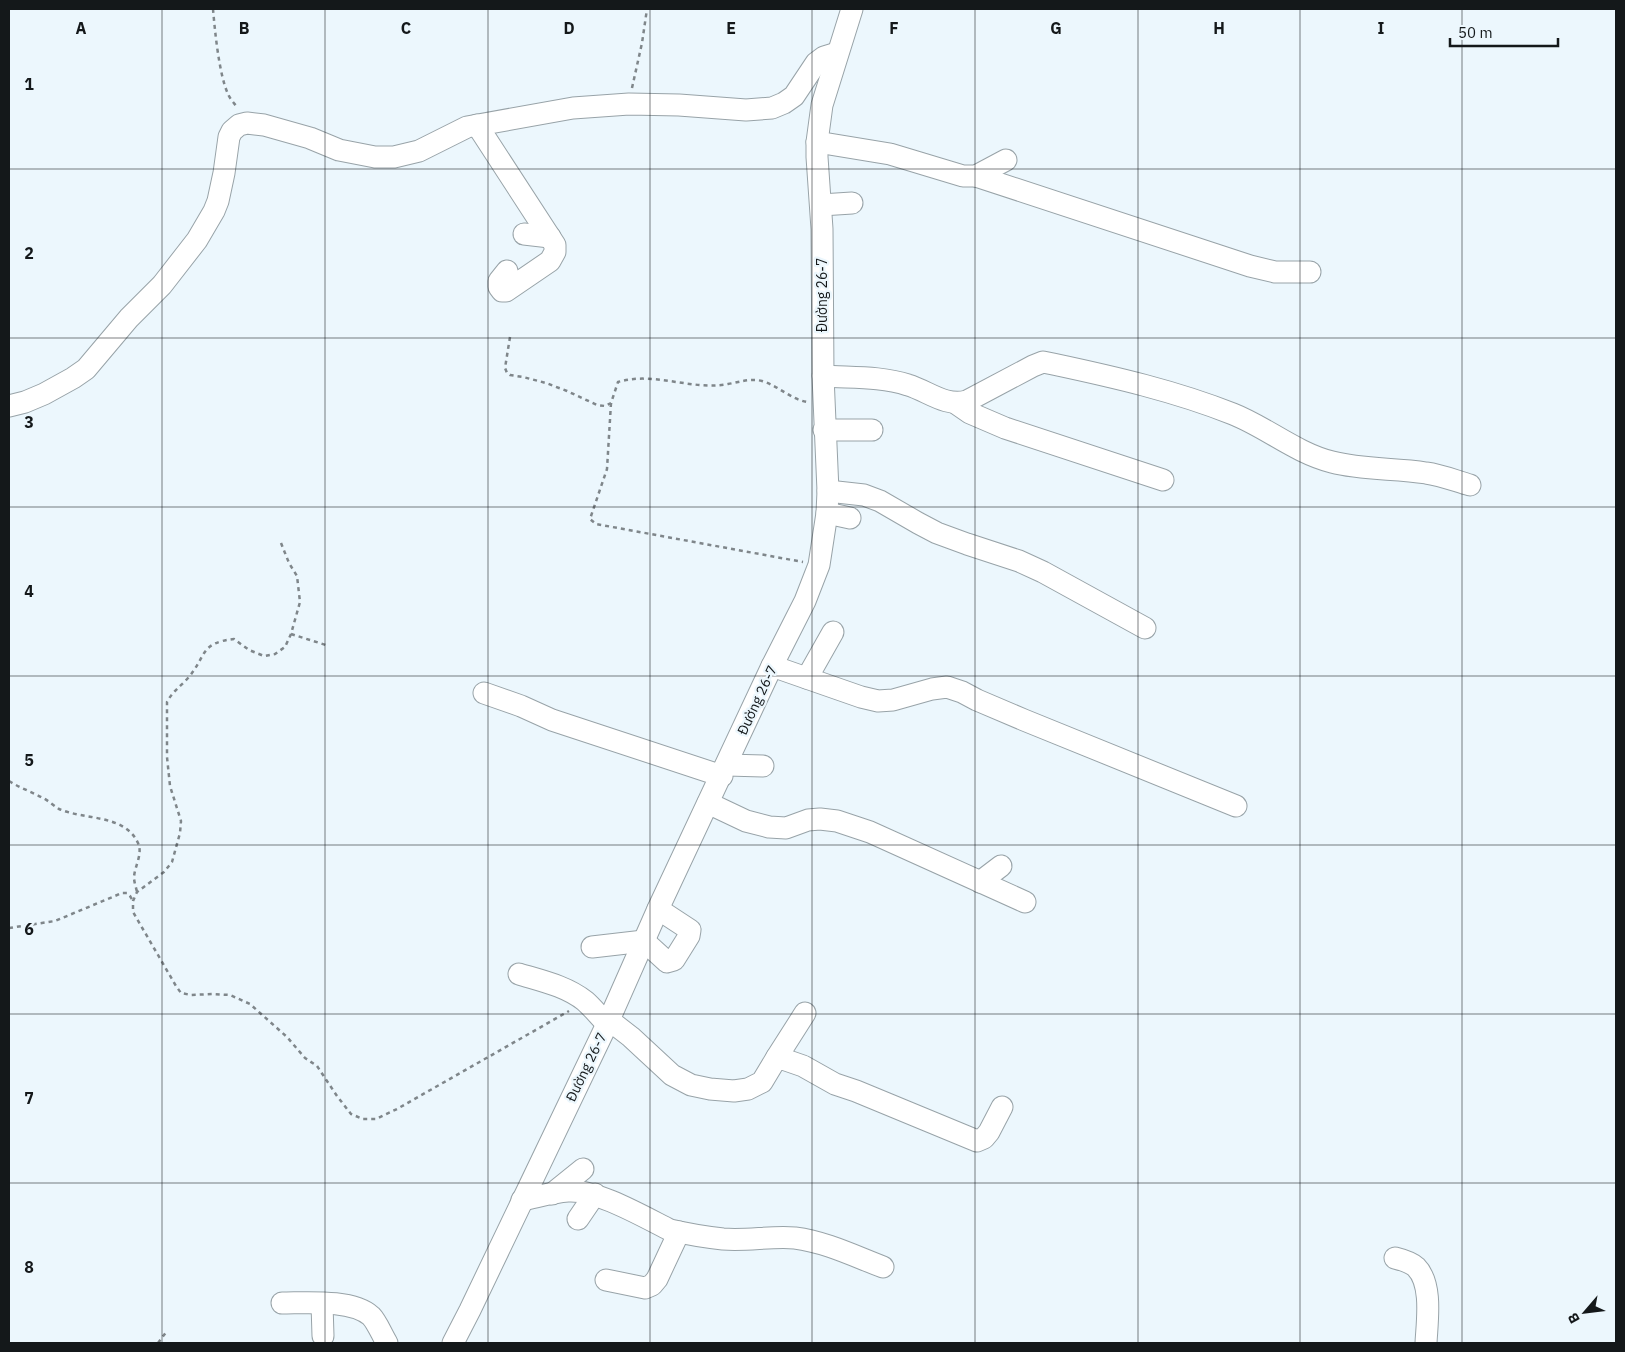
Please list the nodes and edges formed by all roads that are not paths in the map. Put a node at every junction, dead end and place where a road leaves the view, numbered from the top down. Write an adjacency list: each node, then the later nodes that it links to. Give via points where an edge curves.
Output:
1 (852, 9): 2 (street, Đường 26-7)
2 (837, 53): 3 (street, via 816,63 794,96 772,108 746,110 629,104 573,108); 4 (street, Đường 26-7, via 822,105)
3 (477, 125): 10 (street); 15 (street, via 419,151 384,157 339,150 264,125 247,123 235,128 229,137 214,211 197,240 162,285 86,369 44,394)
4 (817, 142): 6 (street, via 890,154 964,176); 8 (street, Đường 26-7)
5 (1006, 160): 6 (street)
6 (976, 176): 12 (street, via 1250,266 1275,272)
7 (852, 203): 8 (street)
8 (821, 205): 13 (street, Đường 26-7)
9 (524, 234): 10 (street)
10 (550, 237): 11 (street, via 556,252 550,261 502,291 499,281)
11 (507, 272)
12 (1310, 272)
13 (822, 376): 14 (street, via 886,380); 16 (street, Đường 26-7)
14 (957, 404): 18 (street, via 1005,428); 19 (street, via 1043,362 1117,377 1200,402 1234,414 1331,462 1427,473)
15 (9, 406)
16 (824, 430): 17 (street); 20 (street, Đường 26-7)
17 (872, 430)
18 (1163, 480)
19 (1470, 485)
20 (828, 491): 21 (street, Đường 26-7); 23 (street, via 864,495 937,533 1019,561)
21 (827, 513): 22 (street); 25 (street, Đường 26-7, via 819,565)
22 (850, 518)
23 (1144, 628)
24 (833, 632): 26 (street)
25 (772, 666): 26 (street); 29 (street, Đường 26-7)
26 (807, 678): 31 (street, via 878,701 947,687)
27 (484, 694): 29 (street, via 552,720)
28 (763, 766): 29 (street)
29 (724, 770): 30 (street, Đường 26-7)
30 (708, 803): 33 (street, via 746,821 769,827 786,828 814,819 837,821 870,832); 35 (street, Đường 26-7)
31 (1236, 806)
32 (1001, 866): 33 (street)
33 (980, 882): 34 (street)
34 (1025, 902)
35 (658, 909): 36 (street, Đường 26-7); 36 (street, via 690,930 689,936 674,960 667,962)
36 (644, 941): 37 (street); 40 (street, Đường 26-7)
37 (592, 947)
38 (519, 974): 40 (street, via 564,988)
39 (805, 1013): 41 (street)
40 (608, 1022): 41 (street, via 631,1037 672,1075 690,1085 718,1090 748,1090 762,1082); 46 (street, Đường 26-7)
41 (777, 1057): 42 (street, via 977,1141 989,1132)
42 (1002, 1107)
43 (583, 1168): 44 (street)
44 (552, 1194): 45 (street, via 567,1191); 46 (street)
45 (595, 1194): 47 (street); 48 (street)
46 (522, 1200): 56 (street, Đường 26-7)
47 (578, 1219)
48 (679, 1232): 50 (street, via 723,1239 794,1238 836,1248); 51 (street, via 652,1285 645,1288)
49 (1395, 1258): 57 (street, via 1416,1267 1425,1282)
50 (883, 1267)
51 (606, 1280)
52 (282, 1303): 53 (street)
53 (322, 1304): 54 (street); 55 (street, via 356,1308 371,1316)
54 (323, 1336)
55 (387, 1343)
56 (453, 1343)
57 (1426, 1343)

